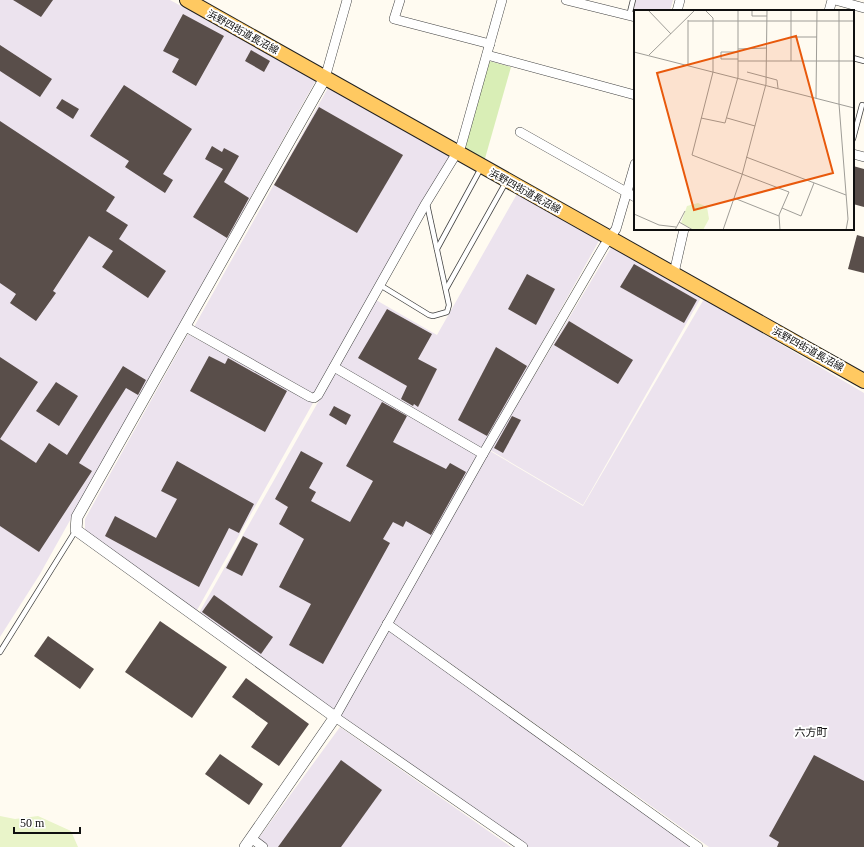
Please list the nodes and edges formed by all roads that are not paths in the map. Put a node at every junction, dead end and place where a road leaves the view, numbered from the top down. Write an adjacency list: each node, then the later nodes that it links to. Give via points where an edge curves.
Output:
1 (347, 0): 19 (street)
2 (400, 0): 15 (street, via 394,19)
3 (566, 0): 10 (street)
4 (633, 0): 14 (lane)
5 (680, 0): 12 (street)
6 (832, 0): 13 (street)
7 (835, 0): 11 (street)
8 (190, 1): 19 (main road, 浜野四街道長沼線)
9 (500, 1): 15 (street)
10 (586, 2): 14 (street)
11 (864, 8)
12 (677, 10)
13 (829, 10)
14 (632, 16)
15 (490, 44): 16 (street)
16 (487, 56): 20 (street); 24 (street)
17 (854, 58): 18 (lane)
18 (864, 61)
19 (325, 78): 24 (main road, 浜野四街道長沼線); 39 (street)
20 (634, 95)
21 (862, 105): 23 (lane)
22 (520, 132): 30 (street)
23 (854, 135)
24 (457, 153): 27 (main road, 浜野四街道長沼線); 32 (street)
25 (854, 154): 26 (street)
26 (864, 157)
27 (482, 167): 29 (main road, 浜野四街道長沼線); 35 (lane)
28 (634, 168): 30 (street)
29 (507, 180): 34 (main road, 浜野四街道長沼線); 38 (lane)
30 (627, 192): 31 (street); 34 (street)
31 (634, 196)
32 (426, 203): 35 (lane); 37 (street)
33 (684, 230): 36 (street)
34 (611, 238): 36 (main road, 浜野四街道長沼線); 42 (street)
35 (437, 249): 38 (lane)
36 (674, 274): 41 (main road, 浜野四街道長沼線)
37 (380, 285): 38 (lane, via 433,316 447,312); 40 (street)
38 (446, 289)
39 (186, 328): 40 (street, via 310,397 318,395); 43 (street, via 77,517)
40 (334, 367): 42 (street)
41 (864, 381)
42 (483, 454): 44 (street)
43 (76, 530): 45 (lane); 46 (street)
44 (387, 624): 46 (street); 51 (street)
45 (0, 652)
46 (335, 717): 47 (street); 50 (street)
47 (252, 838): 48 (street); 49 (street)
48 (244, 847)
49 (264, 847)
50 (523, 847)
51 (698, 847)

